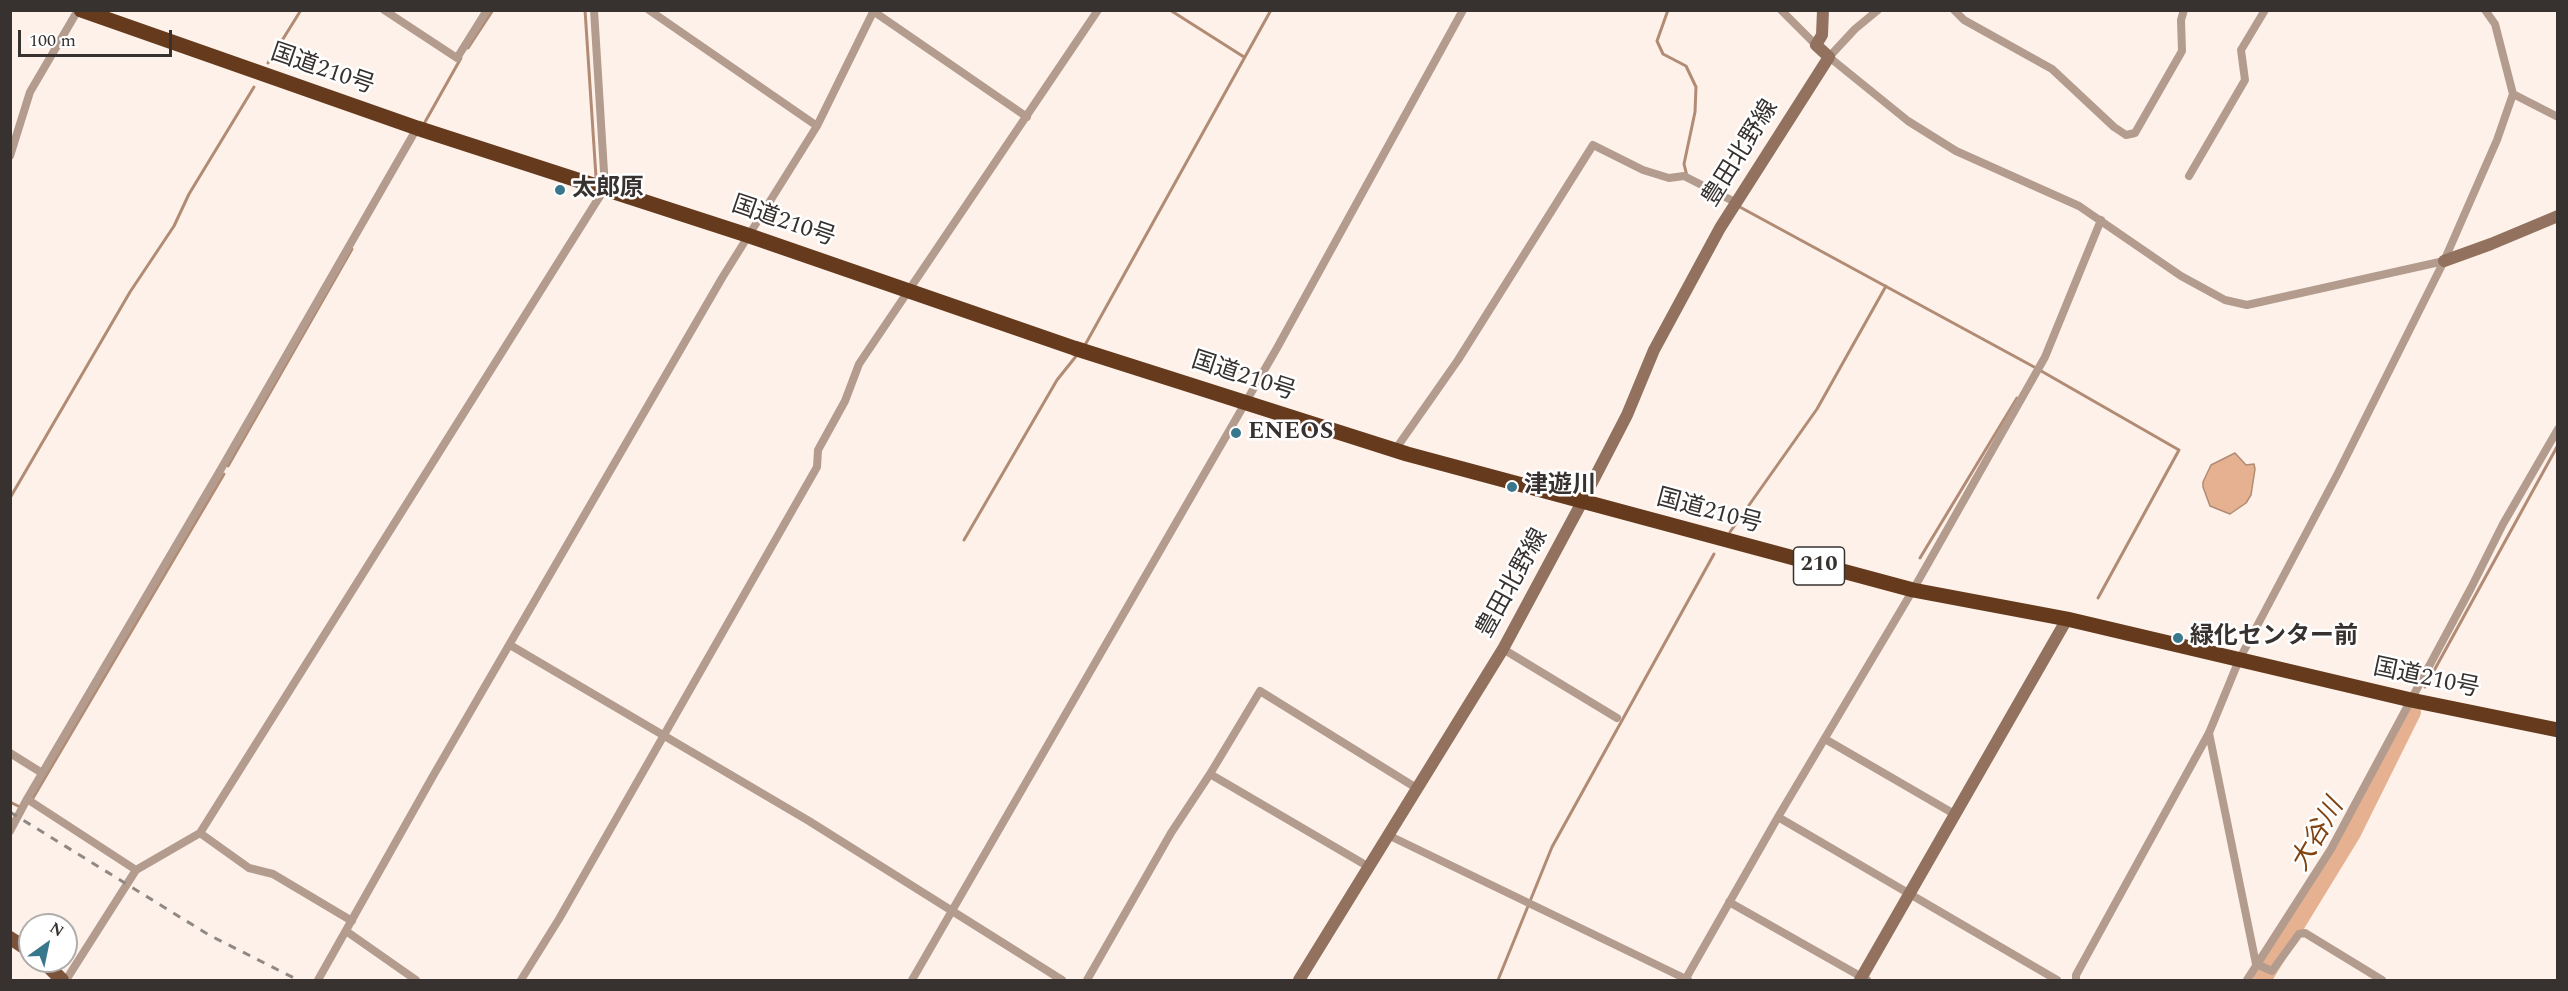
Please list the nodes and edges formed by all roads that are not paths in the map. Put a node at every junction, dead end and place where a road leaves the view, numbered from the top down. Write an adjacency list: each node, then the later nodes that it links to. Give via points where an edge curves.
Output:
1 (80, 10): 22 (highway, 国道210号 / 210); 23 (street, via 30,92)
2 (384, 10): 3 (street, via 457,58)
3 (487, 10)
4 (594, 10): 25 (street)
5 (649, 10): 21 (street)
6 (1098, 10): 19 (street)
7 (1463, 10): 32 (street)
8 (1781, 10): 16 (street)
9 (1823, 10): 16 (main road, via 1822,35)
10 (1878, 10): 17 (street)
11 (1954, 10): 12 (street, via 1964,20 2052,69 2126,135 2135,133 2182,51)
12 (2184, 10)
13 (2265, 10): 24 (street, via 2241,50 2245,80)
14 (2485, 10): 18 (street, via 2495,24)
15 (874, 11): 19 (street); 21 (street)
16 (1816, 45): 17 (main road)
17 (1829, 57): 26 (main road, 豊田北野線); 28 (street, via 1908,120 1956,151 2057,195)
18 (2513, 94): 20 (street); 30 (street)
19 (1027, 117): 31 (street)
20 (2558, 117)
21 (817, 126): 29 (street)
22 (417, 128): 25 (highway, 国道210号 / 210); 48 (street)
23 (10, 156)
24 (2189, 176)
25 (605, 188): 29 (highway, 国道210号 / 210); 55 (street)
26 (1735, 201): 34 (street, via 1684,176 1670,178 1643,170 1593,145 1458,360); 35 (main road, 豊田北野線, via 1654,350 1627,415)
27 (2558, 216): 30 (main road)
28 (2101, 220): 30 (street, via 2181,276 2238,304); 36 (street, via 2045,357)
29 (747, 235): 31 (highway, 国道210号 / 210); 38 (street)
30 (2444, 261): 40 (street)
31 (910, 290): 32 (highway, 国道210号 / 210); 45 (street, via 859,364 845,401 818,450 818,467)
32 (1245, 403): 34 (highway, 国道210号 / 210); 61 (street)
33 (2558, 429): 41 (street, via 2503,524)
34 (1395, 450): 35 (highway, 国道210号 / 210)
35 (1582, 502): 36 (highway, 国道210号 / 210); 39 (main road, 豊田北野線)
36 (1913, 591): 37 (highway, 国道210号 / 210); 46 (street)
37 (2067, 619): 40 (highway, 国道210号 / 210); 52 (main road)
38 (510, 645): 45 (street); 62 (street)
39 (1503, 649): 42 (street); 50 (main road, 豊田北野線)
40 (2239, 660): 41 (highway, 国道210号 / 210); 44 (street)
41 (2411, 700): 43 (highway, 国道210号 / 210); 64 (street, via 2331,849)
42 (1617, 718)
43 (2558, 730)
44 (2209, 733): 64 (street); 76 (street)
45 (664, 735): 61 (street); 70 (street)
46 (1825, 739): 52 (street); 53 (street)
47 (10, 753): 48 (street)
48 (42, 773): 51 (street)
49 (1210, 774): 50 (street, via 1260,691); 57 (street); 73 (street, via 1171,832)
50 (1418, 789): 56 (main road, 豊田北野線)
51 (27, 799): 54 (street); 58 (street)
52 (1956, 815): 59 (main road)
53 (1778, 817): 59 (street); 60 (street)
54 (10, 831)
55 (200, 833): 58 (street); 62 (street, via 249,868 273,874)
56 (1390, 836): 57 (main road, 豊田北野線); 65 (street)
57 (1369, 867): 74 (main road, 豊田北野線)
58 (136, 870): 67 (street)
59 (1911, 893): 66 (main road); 75 (street)
60 (1729, 902): 65 (street); 66 (street)
61 (951, 912): 71 (street); 72 (street)
62 (352, 921): 63 (street)
63 (346, 931): 68 (street); 69 (street)
64 (2256, 964): 77 (street); 78 (street, via 2272,971 2299,934 2305,933)
65 (1686, 980)
66 (1863, 980)
67 (64, 981)
68 (318, 981)
69 (416, 981)
70 (521, 981)
71 (912, 981)
72 (1062, 981)
73 (1087, 981)
74 (1299, 981)
75 (2056, 981)
76 (2076, 981)
77 (2247, 981)
78 (2382, 981)

